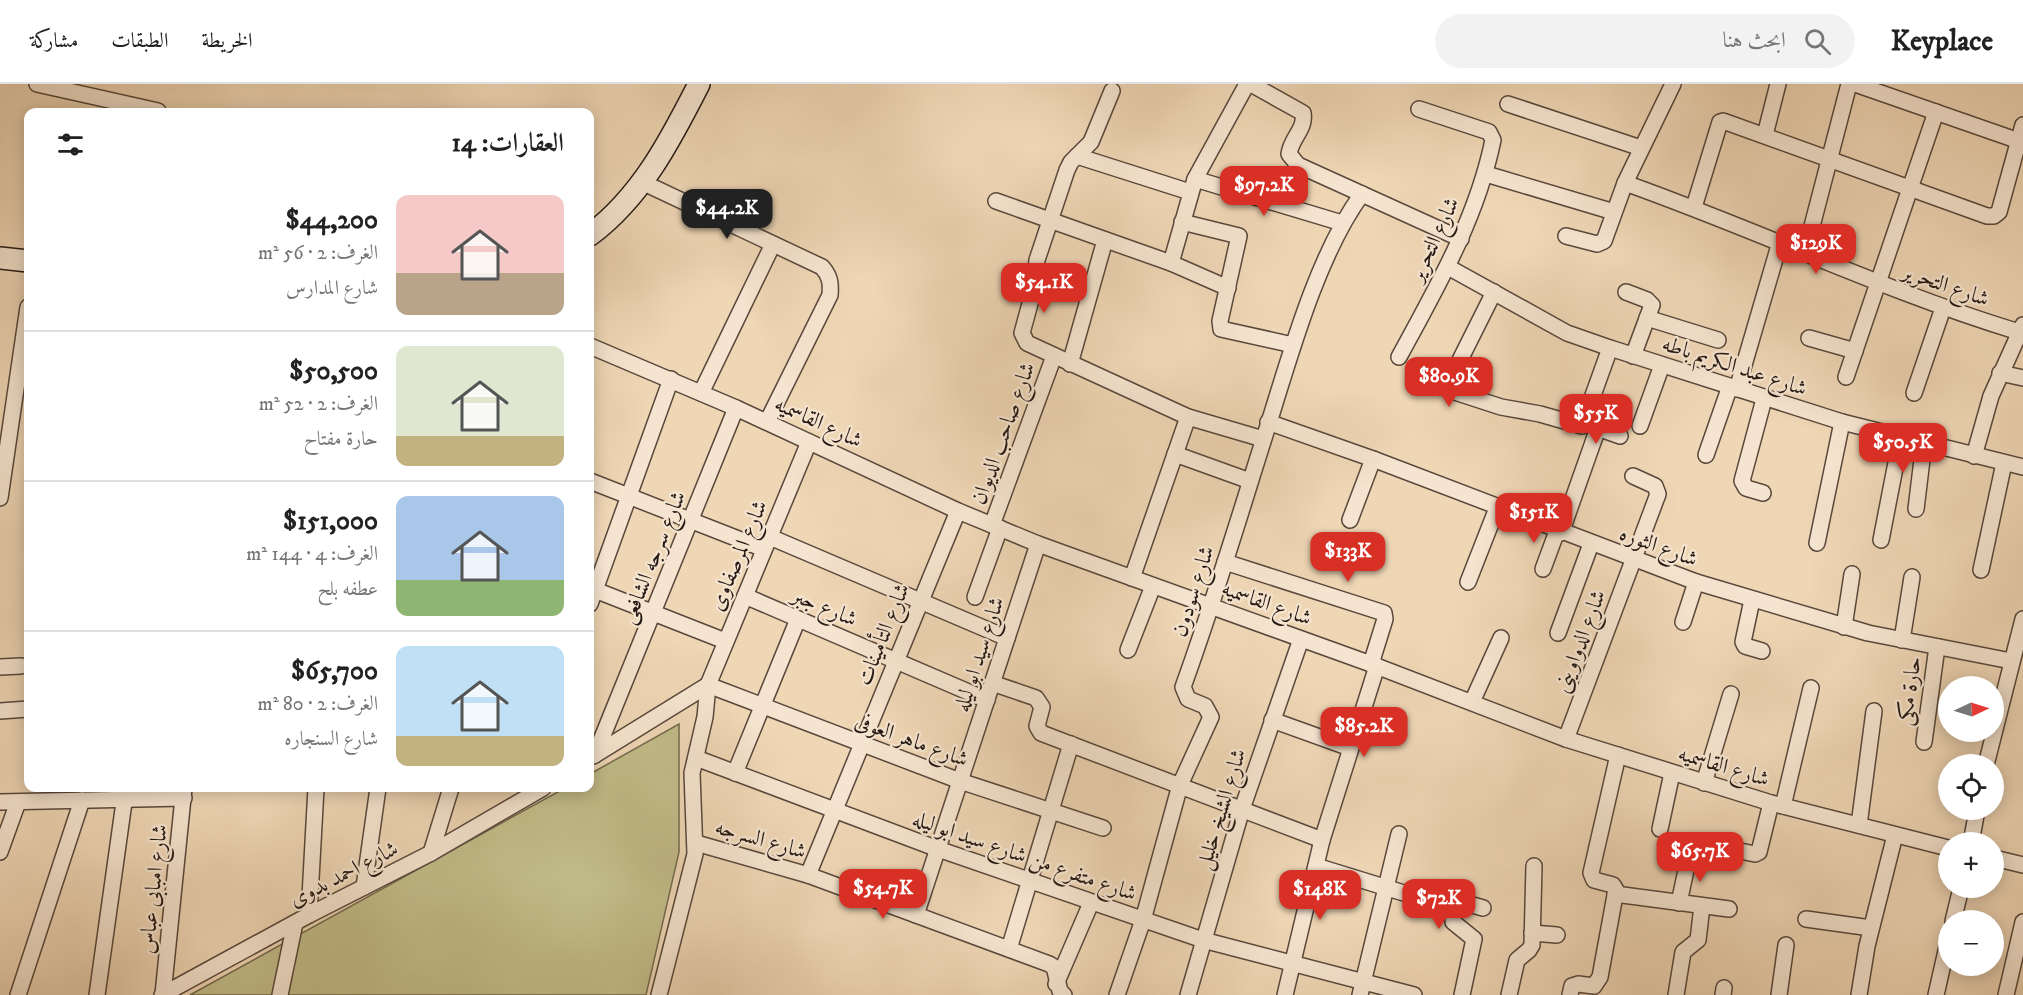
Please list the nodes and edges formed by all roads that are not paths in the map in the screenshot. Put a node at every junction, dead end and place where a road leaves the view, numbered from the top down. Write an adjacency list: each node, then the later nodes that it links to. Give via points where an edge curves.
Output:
1 (37, 84): 8 (street)
2 (699, 84): 20 (main road)
3 (1249, 84): 22 (street); 24 (street, via 1303,113 1303,126 1290,147 1291,159)
4 (1673, 84): 16 (street)
5 (1778, 84): 15 (street)
6 (1849, 84): 18 (street)
7 (1855, 84): 13 (street)
8 (89, 90): 11 (street)
9 (1112, 92): 17 (street, via 1091,142)
10 (1508, 104): 16 (street)
11 (148, 108)
12 (1419, 109): 19 (street, شارع التحرير, via 1493,135)
13 (1936, 112): 14 (street); 23 (street)
14 (2022, 132): 23 (street, via 1999,212 1994,216)
15 (1765, 135): 18 (street); 26 (street, via 1720,122)
16 (1641, 148): 21 (street)
17 (1077, 156): 22 (street); 28 (street, via 1067,170)
18 (1832, 160): 23 (street); 37 (street)
19 (1486, 174): 27 (street); 33 (street, شارع التحرير)
20 (644, 183): 31 (main road, via 614,218); 36 (street)
21 (1625, 183): 26 (street, شارع التحرير); 27 (street)
22 (1193, 186): 29 (street); 30 (street)
23 (1910, 189): 42 (street)
24 (1362, 194): 30 (street, شارع سودون); 33 (street)
25 (996, 201): 28 (street)
26 (1694, 207): 35 (street, شارع التحرير)
27 (1614, 212): 32 (street, via 1601,244)
28 (1050, 220): 34 (street); 56 (street, via 1037,260 1023,333 1028,343)
29 (1182, 222): 40 (street); 43 (street, via 1239,236)
30 (1342, 223): 52 (street, شارع سودون)
31 (594, 232)
32 (1566, 236)
33 (1461, 239): 41 (street, شارع التحرير)
34 (1105, 240): 40 (street); 59 (street)
35 (1780, 242): 37 (street, شارع التحرير); 65 (street)
36 (772, 244): 66 (street); 71 (street, via 822,267 828,275 830,295)
37 (1805, 253): 42 (street, شارع التحرير)
38 (0, 258): 39 (main road)
39 (24, 261)
40 (1171, 263): 43 (street)
41 (1448, 267): 44 (street, شارع عبد الكريم باطه); 58 (street, شارع التحرير)
42 (1878, 283): 46 (street, شارع التحرير); 55 (street)
43 (1228, 288): 52 (street, via 1221,329)
44 (1494, 292): 54 (street, شارع عبد الكريم باطه, via 1567,333); 74 (street, via 1449,382 1450,389 1501,407)
45 (1626, 292): 47 (street, via 1651,303)
46 (1943, 308): 48 (street, شارع التحرير); 67 (street)
47 (1647, 318): 51 (street); 57 (street)
48 (2021, 328): 61 (street)
49 (24, 334): 92 (street)
50 (1809, 338): 55 (street)
51 (1718, 340)
52 (1293, 345): 72 (street, شارع سودون)
53 (594, 348): 64 (street, شارع القاسميه)
54 (1610, 348): 57 (street, شارع عبد الكريم باطه); 74 (street)
55 (1855, 351): 62 (street)
56 (1054, 356): 59 (street); 98 (street, شارع صاحب الديوان)
57 (1633, 356): 60 (street, شارع عبد الكريم باطه)
58 (1399, 357)
59 (1070, 364): 70 (street)
60 (1662, 365): 65 (street, شارع عبد الكريم باطه); 75 (street)
61 (2000, 373): 63 (street); 83 (street)
62 (1846, 377)
63 (2023, 378)
64 (671, 380): 66 (street, شارع القاسميه); 91 (street)
65 (1733, 388): 68 (street, شارع عبد الكريم باطه); 82 (street)
66 (702, 393): 69 (street, شارع القاسميه)
67 (1914, 393)
68 (1764, 399): 73 (street, شارع عبد الكريم باطه); 90 (street, via 1742,481 1746,488)
69 (736, 408): 71 (street, شارع القاسميه); 97 (street, شارع سرجه الشافعى)
70 (1188, 417): 78 (street); 81 (street)
71 (767, 422): 79 (street, شارع القاسميه)
72 (1269, 422): 78 (street, شارع سودون); 84 (street, شارع الثوره)
73 (1842, 422): 77 (street, شارع عبد الكريم باطه); 102 (street)
74 (1588, 426): 76 (street); 99 (street)
75 (1640, 426)
76 (1620, 436)
77 (1900, 437): 80 (street, شارع عبد الكريم باطه); 100 (street)
78 (1263, 439): 88 (street, شارع سودون)
79 (809, 442): 95 (street, شارع القاسميه); 101 (street, شارع المرصفاوى)
80 (1924, 443): 83 (street, شارع عبد الكريم باطه); 94 (street)
81 (1175, 454): 88 (street); 110 (street)
82 (1706, 455)
83 (1974, 456): 85 (street, شارع عبد الكريم باطه)
84 (1373, 459): 93 (street, شارع الثوره); 96 (street)
85 (2004, 463): 86 (street, شارع عبد الكريم باطه); 108 (street)
86 (2023, 467)
87 (1633, 476): 105 (street, شارع الدواوينى, via 1659,491)
88 (1250, 481): 106 (street, شارع سودون)
89 (594, 483): 91 (street)
90 (1763, 493)
91 (628, 497): 97 (street); 115 (street)
92 (0, 498)
93 (1497, 508): 99 (street, شارع الثوره); 112 (street)
94 (1916, 509)
95 (958, 511): 98 (street, شارع القاسميه); 120 (street, شارع التأمينات)
96 (1350, 520)
97 (691, 521): 101 (street); 122 (street, شارع سرجه الشافعى)
98 (996, 526): 103 (street, شارع القاسميه); 118 (street, شارع صاحب الديوان)
99 (1559, 532): 104 (street, شارع الثوره); 107 (street)
100 (1881, 540)
101 (767, 543): 117 (street, شارع المرصفاوى); 120 (street)
102 (1817, 543)
103 (1038, 544): 110 (street, شارع القاسميه); 128 (street, شارع سيد ابو ليله)
104 (1591, 544): 105 (street, شارع الثوره); 127 (street)
105 (1634, 560): 113 (street, شارع الثوره); 152 (street, شارع الدواوينى)
106 (1225, 562): 121 (street, شارع سودون); 138 (street, via 1384,613)
107 (1543, 569)
108 (1981, 570)
109 (1852, 574): 126 (street)
110 (1132, 578): 114 (street, شارع القاسميه)
111 (1912, 578): 131 (street)
112 (1468, 582)
113 (1696, 582): 119 (street, شارع الثوره); 125 (street)
114 (1153, 585): 121 (street, شارع القاسميه); 134 (street)
115 (594, 586)
116 (594, 595): 122 (street)
117 (745, 596): 123 (street, شارع جبر); 132 (street, شارع المرصفاوى)
118 (975, 597)
119 (1752, 600): 126 (street, شارع الثوره); 135 (street, via 1743,642)
120 (920, 601): 128 (street); 136 (street, شارع التأمينات)
121 (1212, 606): 130 (street, شارع القاسميه); 166 (street, شارع سودون, via 1183,687 1188,699 1205,706 1211,717)
122 (653, 613): 132 (street); 157 (street, شارع سرجه الشافعى)
123 (798, 619): 136 (street, شارع جبر); 147 (street)
124 (2023, 619): 137 (street)
125 (1683, 621)
126 (1844, 627): 131 (street, شارع الثوره)
127 (1558, 633)
128 (1007, 638): 141 (street, شارع سيد ابو ليله)
129 (1501, 638): 146 (street)
130 (1301, 639): 138 (street, شارع القاسميه); 151 (street, شارع الشيخ خليل)
131 (1902, 640): 133 (street, شارع الثوره)
132 (725, 641): 142 (street, شارع المرصفاوى)
133 (1937, 647): 137 (street, شارع الثوره); 153 (street, حارة مكى)
134 (1128, 650)
135 (1762, 651)
136 (896, 661): 145 (street, شارع جبر); 154 (street, شارع التأمينات)
137 (2011, 661): 158 (street)
138 (1374, 665): 146 (street, شارع القاسميه); 156 (street)
139 (21, 666): 140 (street)
140 (0, 667)
141 (992, 683): 145 (street, شارع سيد ابو ليله); 155 (street, via 1036,698 1042,707 1037,722 1041,733)
142 (708, 685): 147 (street, شارع ماهر العوفى); 160 (street); 161 (street, شارع المرصفاوى)
143 (1811, 688): 178 (street)
144 (1731, 694): 165 (street)
145 (987, 700): 164 (street, شارع سيد ابو ليله)
146 (1472, 702): 152 (street, شارع القاسميه)
147 (762, 706): 154 (street, شارع ماهر العوفى); 162 (street)
148 (24, 709): 149 (street)
149 (0, 711)
150 (1874, 711): 182 (street)
151 (1272, 720): 156 (street); 179 (street, شارع الشيخ خليل)
152 (1566, 739): 159 (street, شارع القاسميه)
153 (1924, 742)
154 (861, 744): 164 (street, شارع ماهر العوفى); 180 (street, شارع التأمينات)
155 (1071, 744): 166 (street); 181 (street)
156 (1350, 747): 187 (street)
157 (594, 752)
158 (1989, 754)
159 (1618, 755): 163 (street, شارع القاسميه); 203 (street, via 1591,873 1594,880 1613,885)
160 (594, 756)
161 (696, 758): 162 (street, شارع متفرع من شارع سيد ابو ليله); 188 (street, شارع المرصفاوى, via 691,790)
162 (735, 773): 180 (street, شارع متفرع من شارع سيد ابو ليله)
163 (1672, 773): 165 (street, شارع القاسميه); 184 (street)
164 (960, 781): 181 (street, شارع ماهر العوفى); 191 (street, شارع سيد ابو ليله)
165 (1704, 783): 178 (street, شارع القاسميه)
166 (1180, 785): 179 (street); 213 (street, شارع سودون)
167 (316, 792): 210 (street)
168 (377, 792): 201 (street)
169 (449, 792): 193 (street)
170 (522, 792): 177 (street)
171 (536, 792): 177 (street, شارع احمد بدوى)
172 (126, 793): 173 (street); 174 (street); 227 (street)
173 (184, 793): 228 (street, شارع امبابى عباس)
174 (82, 800): 176 (street); 226 (street)
175 (0, 802): 176 (street)
176 (18, 802): 192 (street)
177 (517, 804): 193 (street, شارع احمد بدوى)
178 (1777, 804): 182 (street, شارع القاسميه); 189 (street, via 1760,852)
179 (1242, 809): 187 (street); 219 (street, شارع الشيخ خليل)
180 (834, 811): 191 (street, شارع متفرع من شارع سيد ابو ليله); 199 (street, شارع التأمينات)
181 (1051, 811): 183 (street, شارع ماهر العوفى); 200 (street)
182 (1859, 825): 186 (street, شارع القاسميه)
183 (1103, 828)
184 (1660, 829)
185 (1399, 834): 202 (street)
186 (1895, 836): 190 (street, شارع القاسميه); 216 (street)
187 (1322, 840): 197 (street)
188 (696, 843): 199 (street, شارع السرجه); 230 (street, شارع المرصفاوى)
189 (1705, 844)
190 (1938, 846)
191 (938, 849): 200 (street, شارع متفرع من شارع سيد ابو ليله); 211 (street, شارع سيد ابو ليله)
192 (0, 852)
193 (431, 853): 201 (street, شارع احمد بدوى)
194 (1689, 856): 205 (street)
195 (2004, 860): 196 (street)
196 (2023, 865)
197 (1316, 866): 202 (street); 222 (street)
198 (1534, 866): 217 (street)
199 (807, 875): 211 (street, شارع السرجه)
200 (1030, 881): 204 (street, شارع متفرع من شارع سيد ابو ليله); 221 (street)
201 (364, 887): 210 (street, شارع احمد بدوى)
202 (1386, 888): 206 (street); 225 (street)
203 (1615, 894): 205 (street); 239 (street, via 1598,983 1572,986)
204 (1091, 903): 213 (street, شارع متفرع من شارع سيد ابو ليله); 224 (street)
205 (1679, 903): 207 (street)
206 (1446, 906): 208 (street, via 1455,900); 237 (street, via 1453,922 1474,939)
207 (1702, 906): 209 (street); 240 (street, via 1698,940 1683,952)
208 (1482, 908)
209 (1729, 909)
210 (309, 915): 215 (street, شارع احمد بدوى)
211 (916, 915): 221 (street, شارع السرجه)
212 (1806, 919): 216 (street)
213 (1143, 920): 219 (street, شارع متفرع من شارع سيد ابو ليله); 233 (street, شارع سودون)
214 (2023, 922): 244 (street)
215 (295, 923): 228 (street, شارع احمد بدوى); 229 (street)
216 (1872, 928): 242 (street)
217 (1532, 933): 218 (street); 238 (street, via 1529,950 1516,960)
218 (1557, 935)
219 (1203, 940): 222 (street, شارع متفرع من شارع سيد ابو ليله); 234 (street, شارع الشيخ خليل)
220 (1786, 945): 241 (street)
221 (1009, 949): 224 (street, شارع السرجه, via 1049,964)
222 (1292, 964): 225 (street, شارع متفرع من شارع سيد ابو ليله); 235 (street)
223 (1940, 976): 243 (street)
224 (1058, 978): 231 (street); 232 (street, شارع السرجه)
225 (1362, 988): 236 (street, شارع متفرع من شارع سيد ابو ليله)
226 (18, 995)
227 (97, 995)
228 (162, 995)
229 (280, 995)
230 (659, 995)
231 (1052, 995)
232 (1064, 995)
233 (1117, 995)
234 (1188, 995)
235 (1285, 995)
236 (1414, 995)
237 (1462, 995)
238 (1509, 995)
239 (1570, 995)
240 (1676, 995)
241 (1779, 995)
242 (1859, 995)
243 (1936, 995)
244 (2006, 995)

